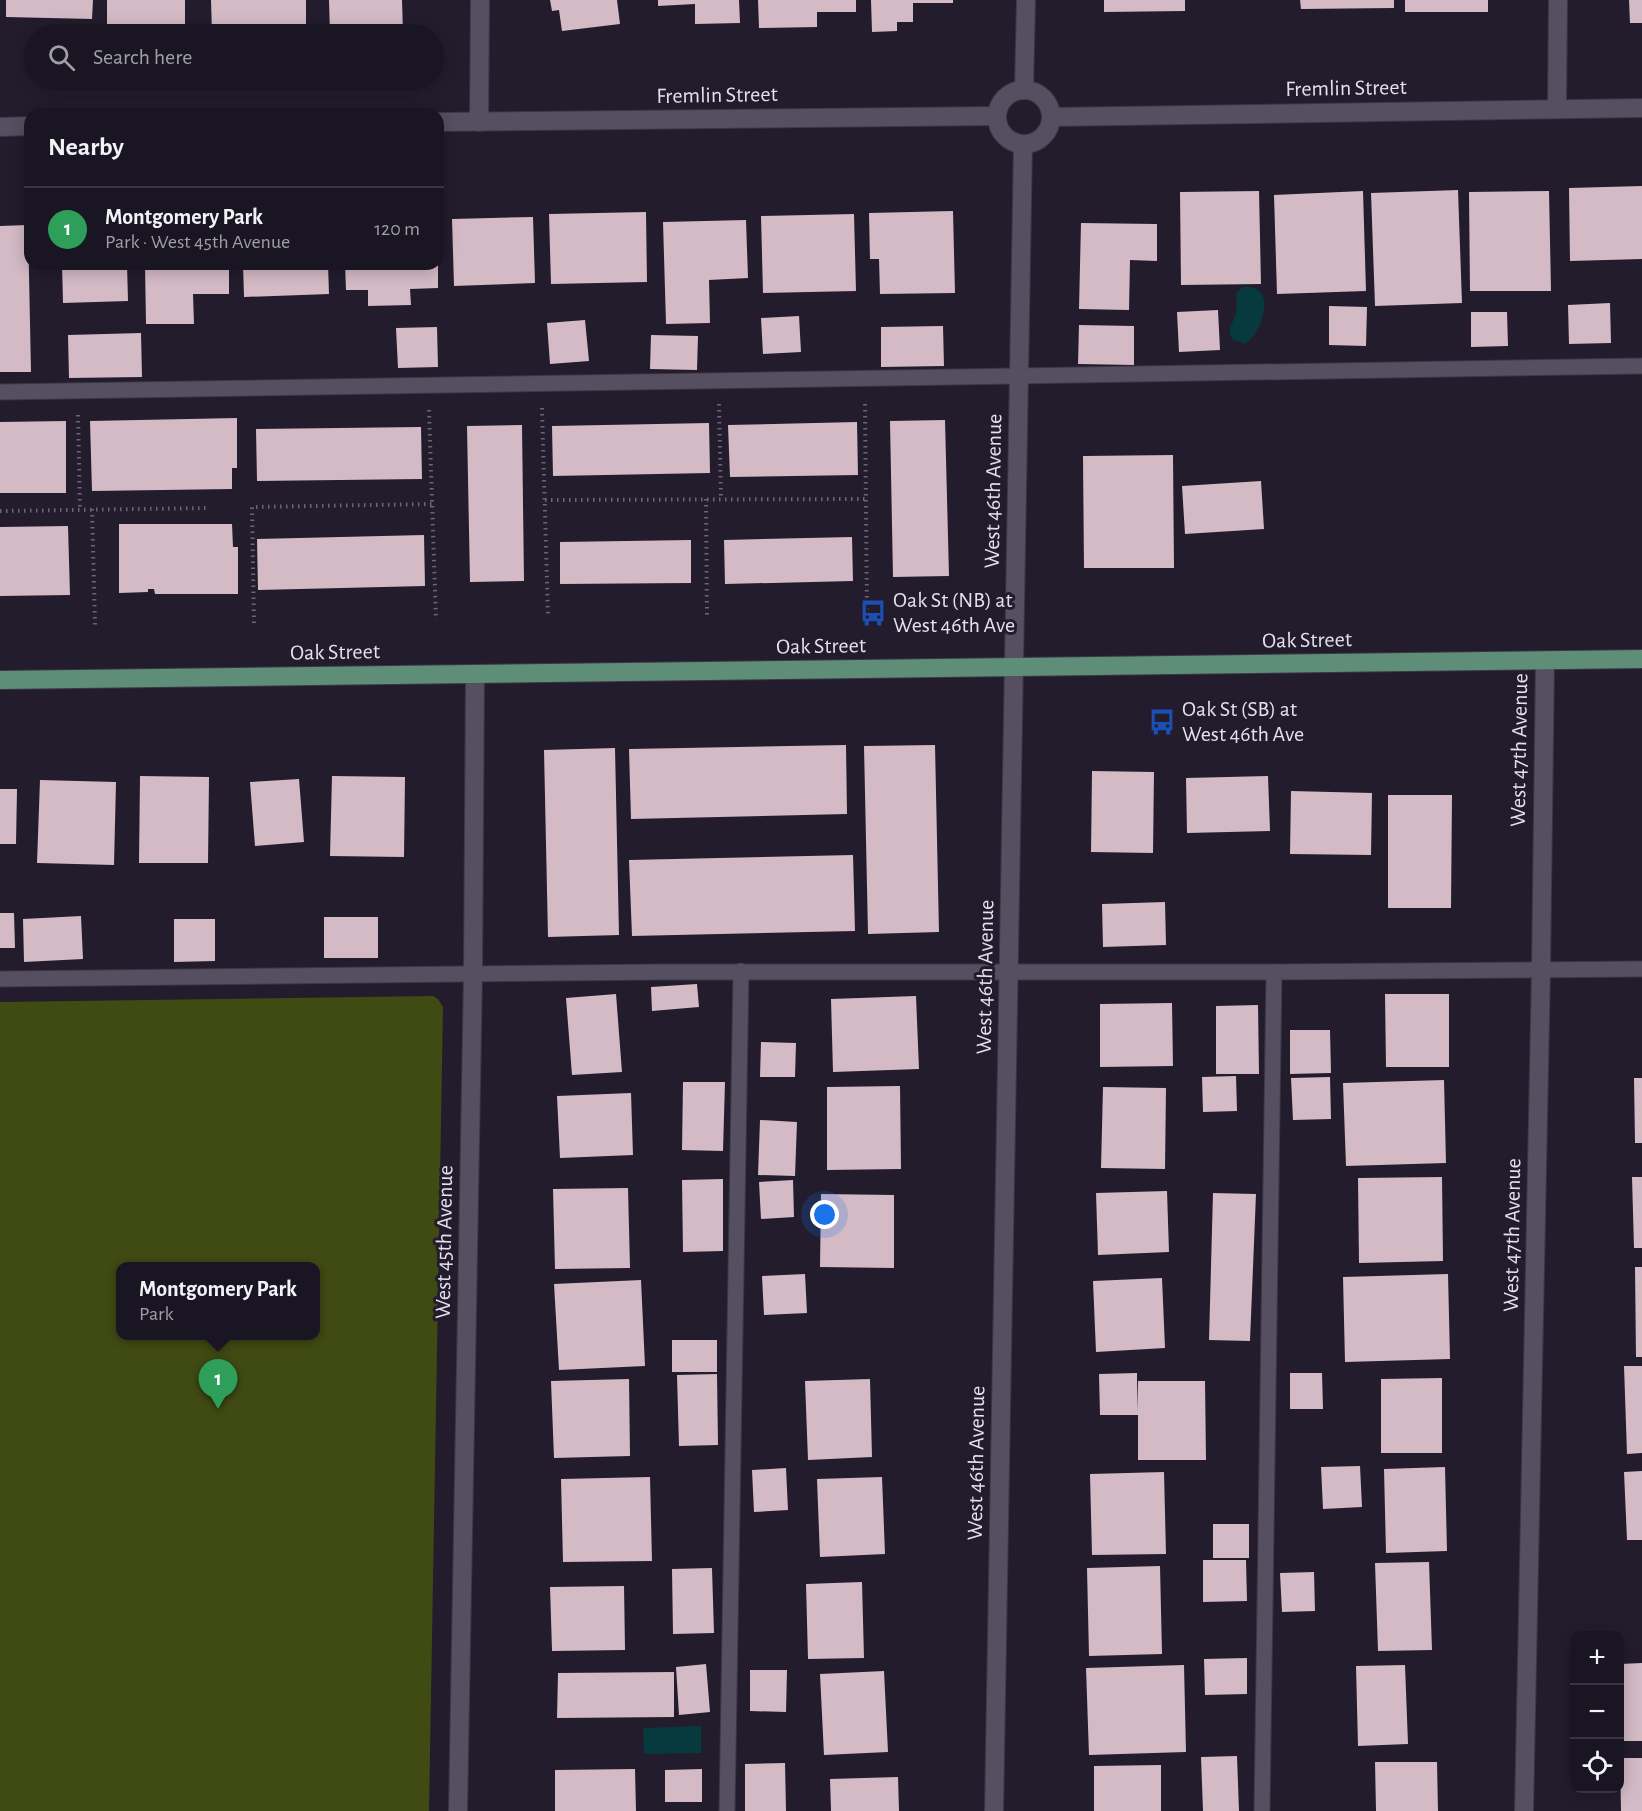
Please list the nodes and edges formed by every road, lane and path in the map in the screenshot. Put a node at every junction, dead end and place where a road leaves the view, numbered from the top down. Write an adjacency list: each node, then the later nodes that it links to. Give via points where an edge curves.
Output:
1 (480, 0): 10 (street)
2 (1026, 0): 4 (street)
3 (1558, 0): 6 (street)
4 (1024, 89): 7 (street, via 1007,94); 8 (street, via 1040,94)
5 (1642, 108): 6 (street, Fremlin Street)
6 (1557, 109): 8 (street, Fremlin Street)
7 (996, 116): 10 (street, Fremlin Street); 13 (street, via 997,125 1007,138)
8 (1051, 117): 13 (street, via 1046,134)
9 (444, 122): 10 (street, Fremlin Street)
10 (479, 122)
11 (24, 126): 12 (street)
12 (0, 127)
13 (1023, 144): 15 (street, West 46th Avenue)
14 (1642, 366): 15 (lane)
15 (1018, 377): 16 (lane); 39 (street, West 46th Avenue)
16 (865, 379): 17 (lane); 22 (path)
17 (719, 381): 18 (lane); 25 (path)
18 (541, 383): 19 (lane); 23 (path)
19 (429, 384): 20 (lane); 26 (path)
20 (77, 391): 21 (lane); 29 (path)
21 (0, 392)
22 (866, 499): 25 (path); 31 (path)
23 (545, 500): 24 (path); 33 (path)
24 (706, 500): 25 (path); 32 (path)
25 (721, 500)
26 (432, 504): 34 (path); 35 (path, via 252,507)
27 (209, 508): 28 (path)
28 (92, 509): 29 (path); 36 (path)
29 (80, 510): 30 (path)
30 (0, 511)
31 (867, 613)
32 (707, 615)
33 (548, 617)
34 (436, 620)
35 (254, 623)
36 (95, 625)
37 (1642, 659): 38 (main road, Oak Street)
38 (1545, 661): 39 (main road, Oak Street); 42 (street, West 47th Avenue)
39 (1015, 667): 40 (main road, Oak Street); 44 (street, West 46th Avenue)
40 (475, 674): 41 (main road, Oak Street); 47 (street, West 45th Avenue)
41 (0, 680)
42 (1541, 969): 43 (lane); 46 (lane); 53 (street, West 47th Avenue)
43 (1642, 969)
44 (1009, 970): 45 (lane); 46 (lane); 51 (street, West 46th Avenue)
45 (741, 971): 47 (lane); 50 (lane)
46 (1274, 972): 52 (lane)
47 (473, 974): 48 (lane); 49 (street, West 45th Avenue)
48 (0, 980)
49 (458, 1811)
50 (727, 1811)
51 (994, 1811)
52 (1262, 1811)
53 (1524, 1811)

